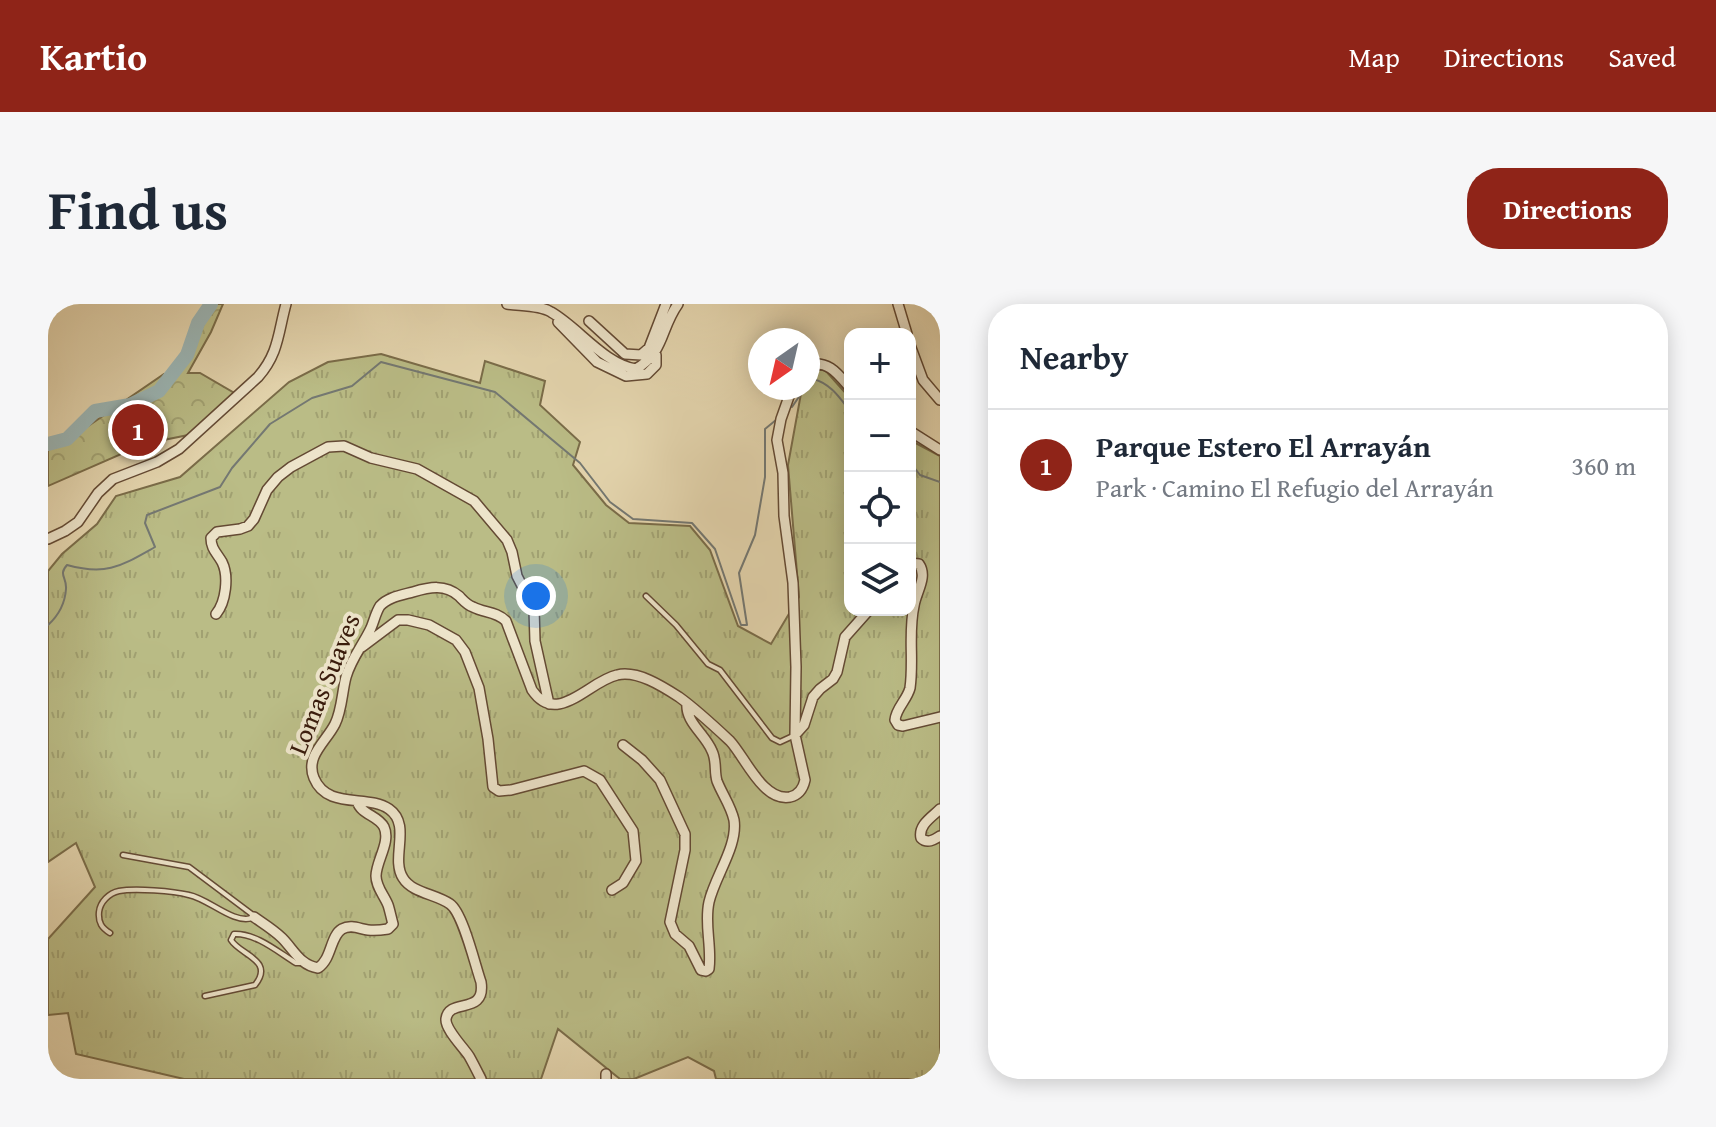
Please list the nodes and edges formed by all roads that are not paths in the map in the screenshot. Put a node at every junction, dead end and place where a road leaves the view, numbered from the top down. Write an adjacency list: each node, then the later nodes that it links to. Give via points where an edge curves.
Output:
1 (286, 304): 16 (street, via 276,351 258,377 179,449 113,479 78,522)
2 (507, 304): 6 (street, via 548,310 611,358 636,369 656,355)
3 (666, 304): 6 (street)
4 (678, 304): 6 (street)
5 (898, 304): 8 (street)
6 (664, 319): 7 (street, via 641,355 625,354)
7 (589, 321)
8 (905, 328)
9 (916, 361): 13 (street)
10 (820, 364): 11 (street)
11 (844, 381)
12 (788, 400): 27 (street, via 777,440 793,583)
13 (940, 400)
14 (916, 435): 15 (street)
15 (940, 450)
16 (48, 539)
17 (916, 564): 19 (street, via 923,573)
18 (646, 596): 27 (lane, via 708,664 720,670 772,738 780,742)
19 (916, 598)
20 (216, 614): 25 (street, via 223,605 225,575 211,538 248,526 267,490 284,472 328,447 349,447 417,469 462,493 504,536 534,609 535,641)
21 (864, 616): 27 (street, via 845,637 836,676 813,697)
22 (913, 616): 26 (street, via 910,688 895,720 903,726)
23 (359, 649): 25 (street, Lomas Suaves, via 387,601 427,588 447,589 470,606 503,617 532,690); 29 (street, Lomas Suaves, via 345,680 338,716 315,754 312,770 325,791); 33 (street, via 398,620 429,625 456,640 479,688 493,787 511,790 584,771 600,780 633,831 636,861 623,883)
24 (687, 703): 25 (street, via 648,680 624,674 570,700); 27 (street, via 733,745 766,789 779,796 794,795 804,786); 28 (street, via 690,719 712,749 734,826 708,906 706,971 671,926 685,834 660,780)
25 (549, 704)
26 (940, 717)
27 (795, 735)
28 (623, 745)
29 (357, 801): 36 (street, via 384,827 377,884 393,924 370,931 342,929 324,965 312,967); 38 (street, Lomas Suaves, via 391,810 400,832 402,877 458,912 481,991 474,1003 450,1011 446,1022)
30 (940, 809): 31 (street, via 920,833 925,841)
31 (940, 836)
32 (123, 855): 34 (lane, via 189,867)
33 (612, 890)
34 (254, 917): 35 (lane, via 240,920 190,895 121,890 99,909 99,921); 36 (street)
35 (110, 933)
36 (302, 961): 37 (lane, via 296,963 236,933 231,942 260,966 259,981)
37 (205, 996)
38 (481, 1079)

